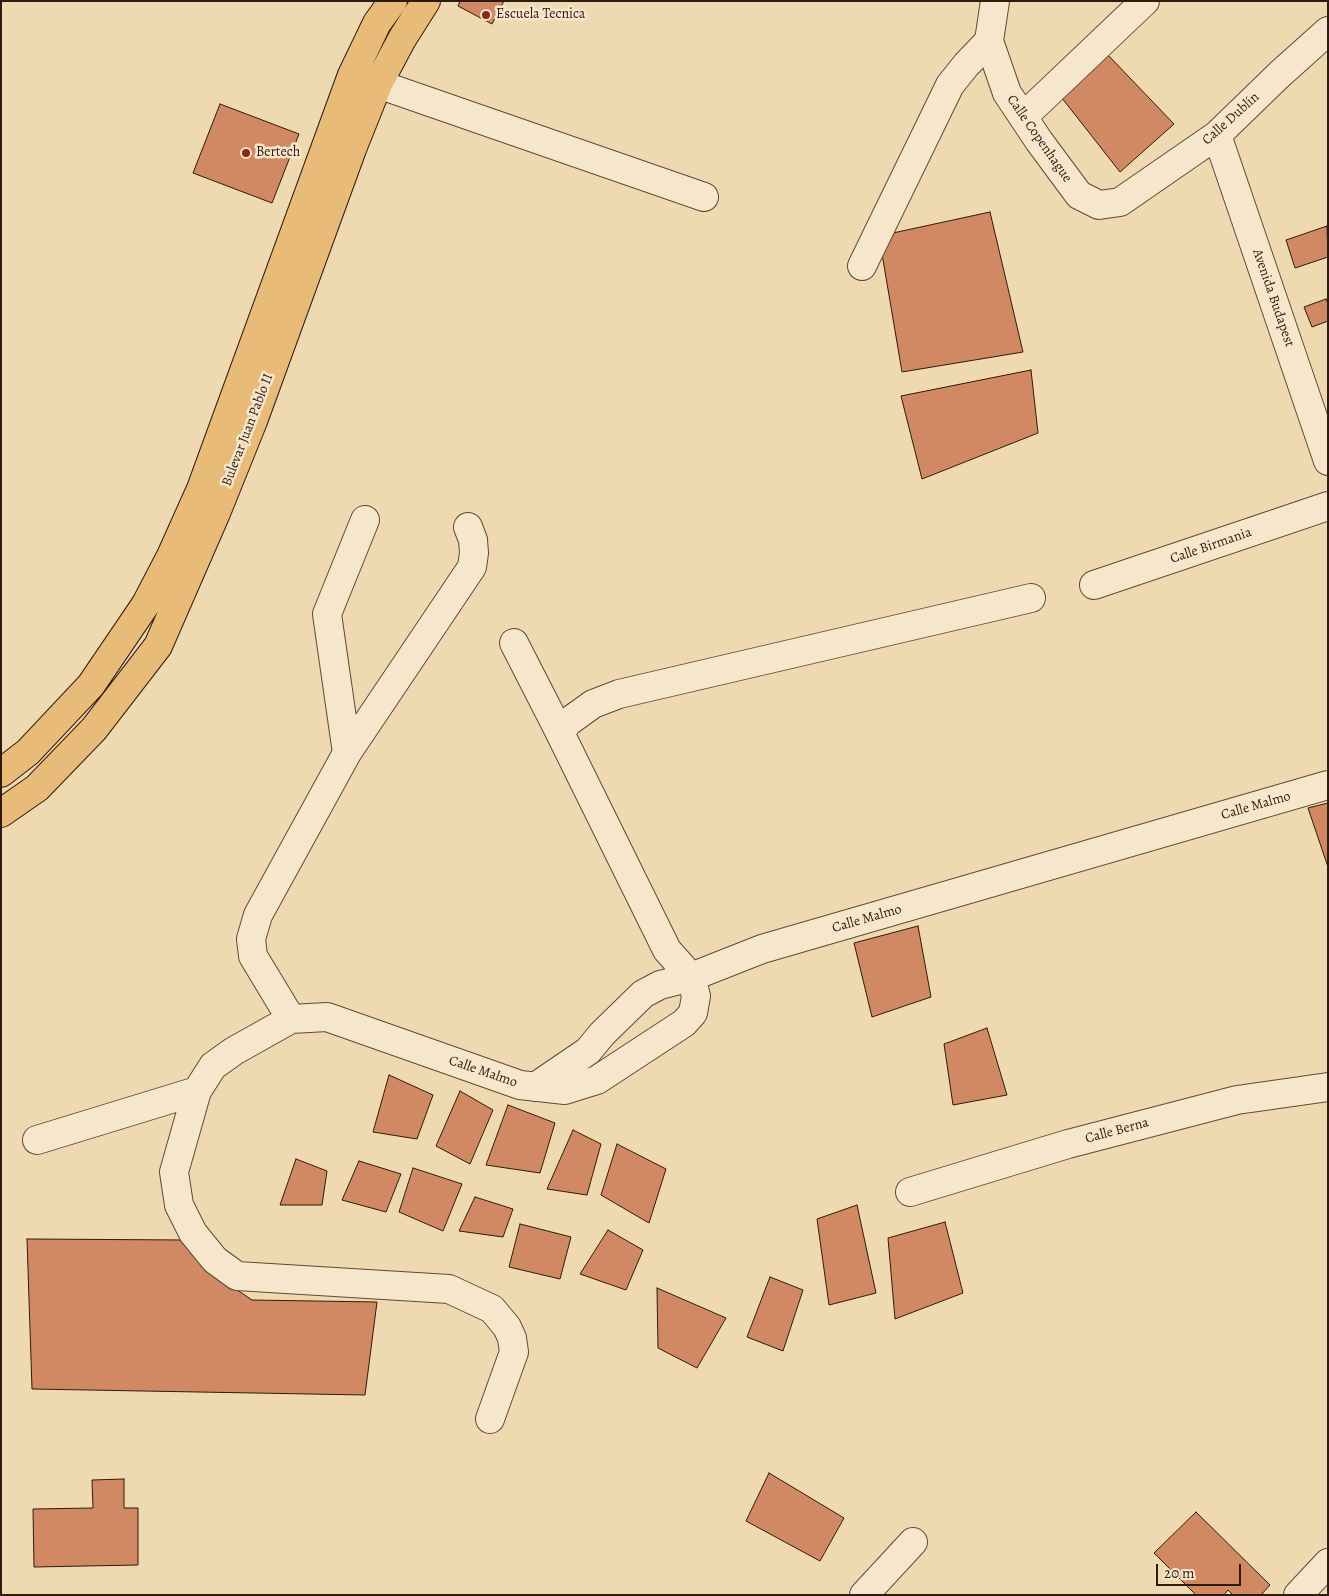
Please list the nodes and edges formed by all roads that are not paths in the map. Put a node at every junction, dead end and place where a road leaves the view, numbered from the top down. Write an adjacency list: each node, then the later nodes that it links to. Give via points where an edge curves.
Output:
1 (393, 1): 22 (main road, Bulevar Juan Pablo II, via 377,22 352,75 201,489 171,556 146,604 92,685 28,752)
2 (426, 1): 7 (main road, Bulevar Juan Pablo II)
3 (995, 1): 6 (street, Calle Copenhague)
4 (1145, 1): 8 (street)
5 (1328, 31): 9 (street, Calle Dublín)
6 (989, 41): 8 (street, Calle Copenhague, via 1007,93); 12 (street, via 950,85)
7 (378, 84): 10 (street); 24 (main road, Bulevar Juan Pablo II, via 216,513 158,646 94,729 37,788)
8 (1023, 117): 11 (street, Calle Copenhague, via 1079,195)
9 (1217, 135): 11 (street, Calle Dublín, via 1120,202); 13 (street, Avenida Budapest)
10 (704, 197)
11 (1099, 205)
12 (862, 266)
13 (1328, 461)
14 (1328, 506): 17 (street, Calle Birmania)
15 (365, 520): 21 (street, via 327,614)
16 (468, 527): 21 (street, via 473,540 472,567)
17 (1094, 585)
18 (1031, 598): 20 (street, via 620,694 592,704 568,722)
19 (514, 643): 20 (street)
20 (560, 734): 25 (street, via 667,950)
21 (347, 753): 26 (street, via 258,915 251,939 253,956)
22 (1, 773)
23 (1328, 785): 25 (street, Calle Malmo, via 762,949)
24 (1, 814)
25 (691, 977): 27 (street, Calle Malmo, via 660,985 643,994 588,1050); 27 (street, via 696,996 693,1013 684,1023 597,1080 565,1090)
26 (291, 1019): 27 (street, Calle Malmo, via 327,1017 520,1085); 29 (street, Calle Malmo, via 212,1066)
27 (535, 1087)
28 (1328, 1087): 31 (street, Calle Berna, via 1237,1100 1068,1144)
29 (197, 1091): 30 (street); 32 (street, Calle Malmo, via 174,1172 179,1205 193,1233 215,1260 237,1276 449,1289 492,1309 507,1328 514,1352)
30 (36, 1140)
31 (910, 1192)
32 (490, 1419)
33 (914, 1542): 35 (street)
34 (1328, 1563): 36 (street)
35 (864, 1595)
36 (1298, 1595)

